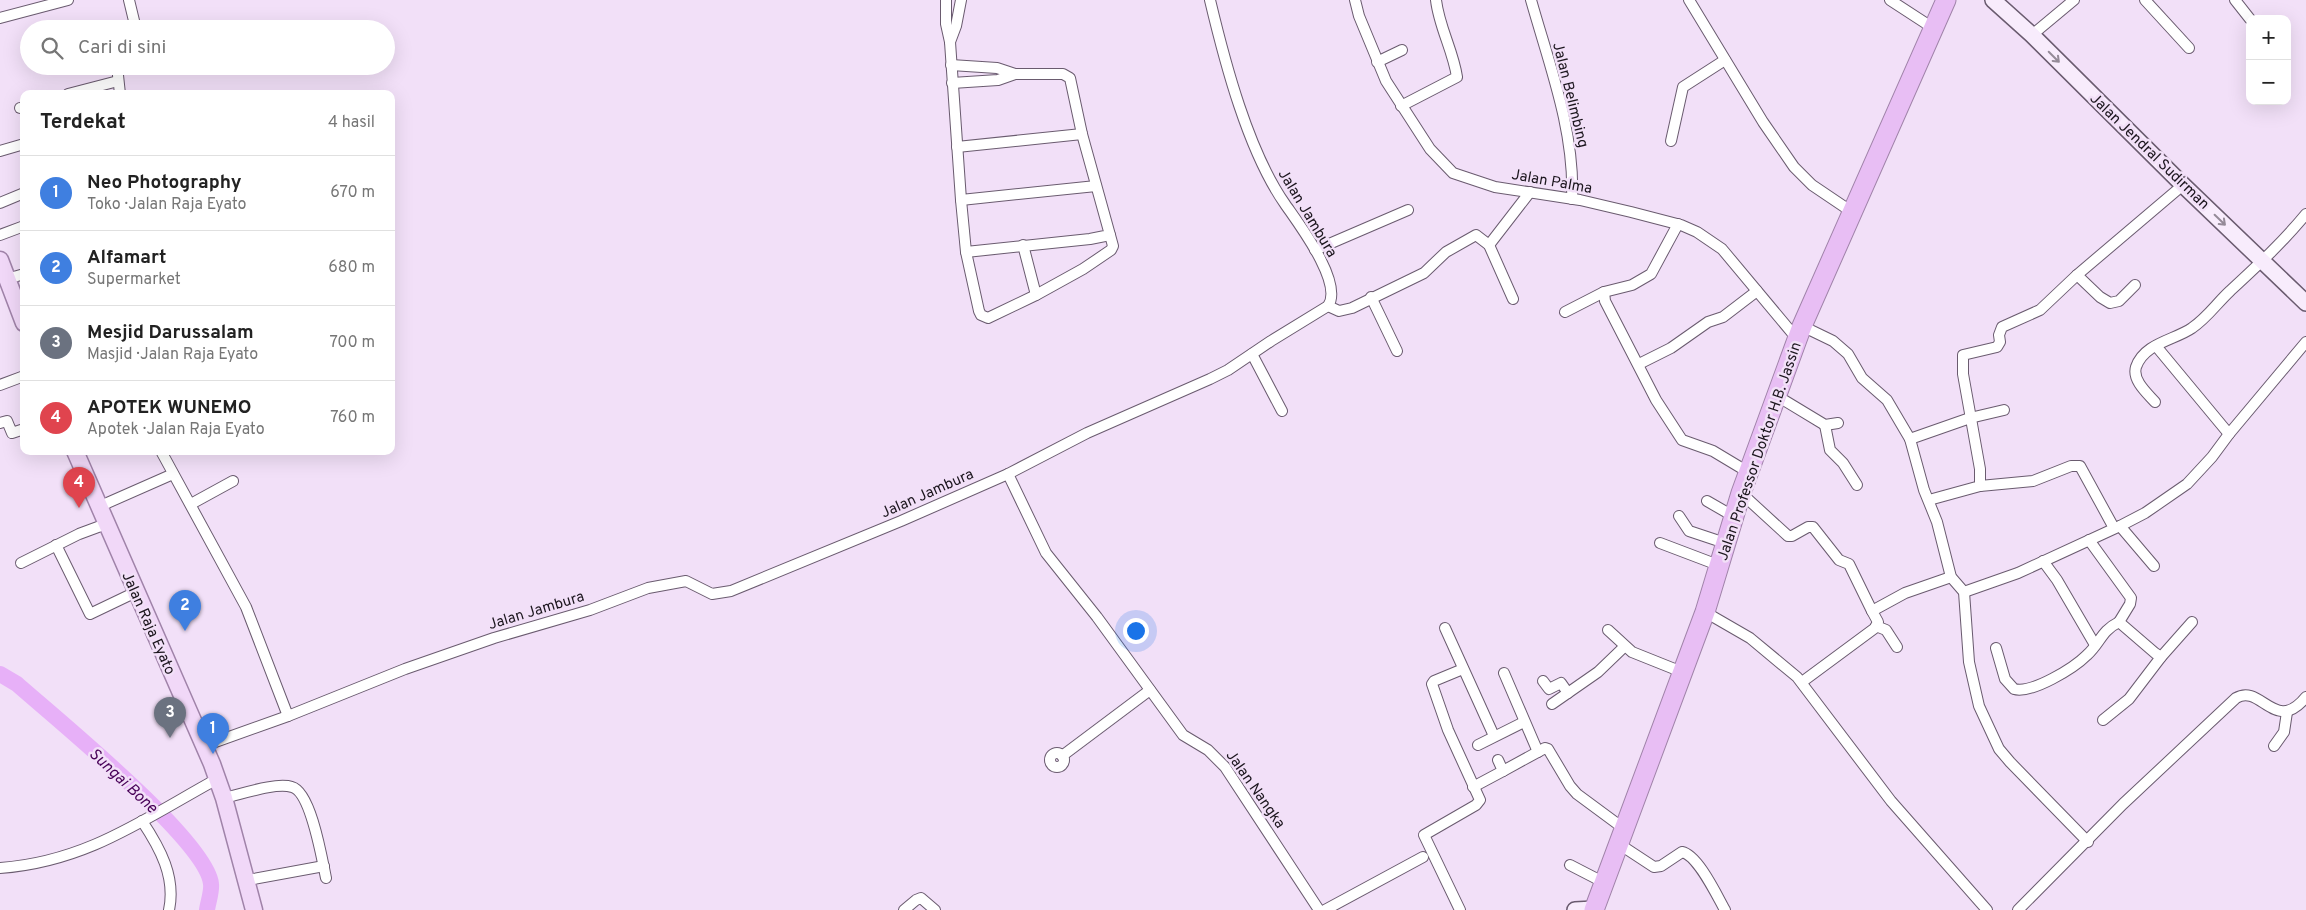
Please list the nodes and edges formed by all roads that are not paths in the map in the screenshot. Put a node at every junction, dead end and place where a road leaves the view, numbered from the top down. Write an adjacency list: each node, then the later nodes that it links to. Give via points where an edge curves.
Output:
1 (68, 0): 17 (street)
2 (129, 0): 18 (street)
3 (946, 0): 21 (street)
4 (961, 0): 21 (street)
5 (1210, 0): 57 (street, Jalan Jambura, via 1221,46 1260,157 1274,188)
6 (1355, 0): 25 (street, Jalan Palma)
7 (1436, 0): 35 (street, via 1457,77)
8 (1531, 0): 45 (street, Jalan Belimbing, via 1570,145)
9 (1689, 0): 24 (street)
10 (1890, 0): 19 (street)
11 (1946, 0): 19 (highway, Jalan Professor Doktor H.B. Jassin)
12 (1993, 0): 20 (street, Jalan Jendral Sudirman)
13 (2074, 0): 20 (street)
14 (2145, 0): 22 (street)
15 (2235, 0): 16 (street)
16 (2247, 15)
17 (0, 18)
18 (134, 20)
19 (1933, 28): 49 (highway, Jalan Professor Doktor H.B. Jassin)
20 (2032, 35): 41 (street, Jalan Jendral Sudirman, one-way to 41)
21 (950, 42): 26 (street)
22 (2189, 48)
23 (1402, 50): 25 (street)
24 (1725, 60): 37 (street, via 1683,87); 49 (street, via 1794,167 1812,185)
25 (1377, 62): 35 (street, Jalan Palma)
26 (952, 65): 27 (street); 32 (street)
27 (969, 67): 28 (street, via 997,68); 31 (street)
28 (1015, 74): 31 (street, via 998,80); 36 (street, via 1063,74 1070,78)
29 (118, 75): 30 (street)
30 (118, 81): 33 (street); 34 (street)
31 (970, 82): 32 (street)
32 (952, 83): 39 (street)
33 (83, 90)
34 (119, 90)
35 (1401, 106): 43 (street, Jalan Palma, via 1430,149 1453,173 1495,186)
36 (1082, 134): 39 (street); 42 (street)
37 (1670, 141)
38 (20, 145): 40 (street)
39 (957, 147): 46 (street)
40 (0, 150)
41 (2183, 185): 60 (street, Jalan Jendral Sudirman, one-way to 60); 62 (street)
42 (1096, 186): 46 (street); 54 (street)
43 (1530, 192): 45 (street, Jalan Palma); 56 (street)
44 (20, 195): 47 (street)
45 (1572, 198): 51 (street, Jalan Palma)
46 (961, 200): 58 (street)
47 (0, 203)
48 (1408, 210): 57 (street)
49 (1852, 212): 74 (highway, Jalan Professor Doktor H.B. Jassin)
50 (2306, 214): 60 (street)
51 (1678, 224): 65 (street, Jalan Palma, via 1722,249); 66 (street, via 1651,274 1632,285)
52 (20, 228): 53 (street)
53 (0, 235)
54 (1110, 235): 55 (street); 67 (street, via 1111,250)
55 (1023, 245): 58 (street); 67 (street)
56 (1489, 245): 68 (street, via 1478,236 1472,237 1446,252 1424,274); 69 (street)
57 (1315, 250): 71 (street, Jalan Jambura, via 1330,284 1332,298)
58 (966, 252): 67 (street, via 979,311 985,317 992,317)
59 (0, 260): 63 (main road)
60 (2263, 262): 70 (street, Jalan Jendral Sudirman); 76 (street, via 2198,324)
61 (20, 275): 63 (street)
62 (2077, 275): 64 (street, via 2110,303 2119,301); 86 (street, via 2040,310 2002,327 1997,347 1962,356)
63 (7, 279): 73 (main road)
64 (2135, 285)
65 (1757, 291): 74 (street, Jalan Palma); 79 (street, via 1672,348)
66 (1604, 292): 72 (street); 79 (street, via 1612,316)
67 (1036, 295)
68 (1371, 297): 71 (street, via 1347,310); 77 (street)
69 (1513, 299)
70 (2306, 303)
71 (1328, 306): 78 (street, Jalan Jambura)
72 (1565, 312)
73 (20, 313)
74 (1800, 333): 82 (highway, Jalan Professor Doktor H.B. Jassin); 92 (street, via 1833,341 1848,354 1862,378 1888,400)
75 (2306, 342): 91 (street)
76 (2156, 346): 83 (street, via 2138,363 2135,372 2138,382); 91 (street)
77 (1397, 351)
78 (1252, 354): 85 (street); 97 (street, Jalan Jambura, via 1216,376 1087,433)
79 (1639, 364): 95 (street, via 1656,400 1682,440 1713,451)
80 (20, 378): 81 (street)
81 (0, 385)
82 (1776, 396): 89 (street); 95 (highway, Jalan Professor Doktor H.B. Jassin)
83 (2155, 402)
84 (2004, 410): 86 (street)
85 (1282, 411)
86 (1970, 418): 92 (street); 100 (street)
87 (0, 423): 90 (street, via 7,421 12,433)
88 (1838, 423): 89 (street)
89 (1825, 425): 99 (street, via 1830,450 1843,463)
90 (20, 430)
91 (2229, 434): 109 (street, via 2187,484)
92 (1910, 439): 102 (street)
93 (77, 455): 105 (main road, Jalan Raja Eyato)
94 (163, 455): 96 (street)
95 (1748, 472): 101 (highway, Jalan Professor Doktor H.B. Jassin)
96 (173, 474): 104 (street); 105 (street)
97 (1008, 474): 138 (street, Jalan Nangka, via 1046,553); 143 (street, Jalan Jambura, via 731,591 712,594 682,581 648,588 405,669)
98 (233, 481): 104 (street)
99 (1857, 486)
100 (1980, 486): 102 (street); 109 (street, via 2033,481 2080,466)
101 (1741, 493): 107 (highway, Jalan Professor Doktor H.B. Jassin); 121 (street, via 1788,536 1808,527 1815,530 1839,560 1849,564)
102 (1929, 500): 118 (street)
103 (1708, 501): 107 (street)
104 (191, 504): 143 (street, via 246,607)
105 (98, 506): 108 (main road, Jalan Raja Eyato)
106 (1679, 516): 112 (street, via 1689,532)
107 (1733, 516): 112 (highway, Jalan Professor Doktor H.B. Jassin)
108 (106, 524): 113 (street); 119 (main road, Jalan Raja Eyato)
109 (2117, 527): 110 (street); 117 (street)
110 (2088, 540): 114 (street); 123 (street, via 2131,598)
111 (1660, 543): 116 (street)
112 (1725, 543): 116 (highway, Jalan Professor Doktor H.B. Jassin)
113 (56, 546): 115 (street); 119 (street, via 90,614)
114 (2043, 561): 120 (street); 128 (street)
115 (21, 563)
116 (1718, 564): 122 (highway, Jalan Professor Doktor H.B. Jassin)
117 (2154, 566)
118 (1951, 577): 120 (street); 121 (street, via 1905,593)
119 (136, 592): 148 (main road, Jalan Raja Eyato)
120 (1964, 592): 159 (street, via 1969,662 1980,706 1992,736 2010,762)
121 (1872, 611): 125 (street, via 1878,622)
122 (1705, 612): 134 (highway, Jalan Professor Doktor H.B. Jassin); 137 (street, via 1750,638)
123 (2120, 622): 128 (street, via 2107,628); 132 (street)
124 (2192, 622): 132 (street)
125 (1876, 626): 129 (street, via 1886,630); 137 (street)
126 (1445, 628): 133 (street)
127 (1608, 630): 130 (street)
128 (2095, 645): 131 (street, via 2072,666 2035,686 2018,690 2005,679)
129 (1898, 646)
130 (1624, 647): 134 (street); 139 (street, via 1598,672)
131 (1996, 648)
132 (2161, 657): 144 (street, via 2129,699)
133 (1463, 669): 146 (street); 155 (street, via 1432,684)
134 (1682, 672): 158 (highway, Jalan Professor Doktor H.B. Jassin)
135 (1504, 673): 145 (street)
136 (1543, 681): 139 (street, via 1549,689 1561,684)
137 (1802, 682): 177 (street, via 1891,801)
138 (1150, 690): 151 (street); 172 (street, Jalan Nangka, via 1183,736 1208,750 1224,767)
139 (1568, 693): 141 (street)
140 (2306, 697): 142 (street, via 2294,710)
141 (1552, 704)
142 (2287, 712): 149 (street, via 2284,732); 159 (street, via 2240,696 2162,766)
143 (288, 716): 148 (street, Jalan Jambura)
144 (2103, 720)
145 (1524, 722): 146 (street); 150 (street)
146 (1494, 736): 147 (street)
147 (1478, 745)
148 (204, 746): 154 (main road, Jalan Raja Eyato)
149 (2274, 746)
150 (1538, 752): 153 (street); 158 (street, via 1548,749 1570,786)
151 (1062, 756)
152 (1498, 760): 153 (street)
153 (1503, 771): 155 (street)
154 (217, 779): 156 (main road, Jalan Raja Eyato); 157 (street)
155 (1473, 787): 174 (street, via 1479,802 1424,835)
156 (224, 798): 162 (street, via 288,786 301,791); 165 (main road, Jalan Raja Eyato)
157 (143, 820): 163 (street, via 80,852 40,863); 168 (street, via 171,882)
158 (1621, 836): 166 (highway, Jalan Professor Doktor H.B. Jassin); 176 (street, via 1654,867 1682,852 1690,855)
159 (2088, 842): 178 (street)
160 (1424, 857): 173 (street)
161 (1570, 865): 166 (street)
162 (324, 866): 164 (street); 165 (street)
163 (0, 868)
164 (326, 878)
165 (248, 880): 169 (main road, Jalan Raja Eyato)
166 (1603, 882): 167 (highway, Jalan Professor Doktor H.B. Jassin)
167 (1594, 909): 175 (street)
168 (169, 910)
169 (254, 910)
170 (904, 910): 171 (street, via 921,898)
171 (935, 910)
172 (1319, 910)
173 (1325, 910)
174 (1460, 910)
175 (1575, 910)
176 (1725, 910)
177 (1987, 910)
178 (2018, 910)

